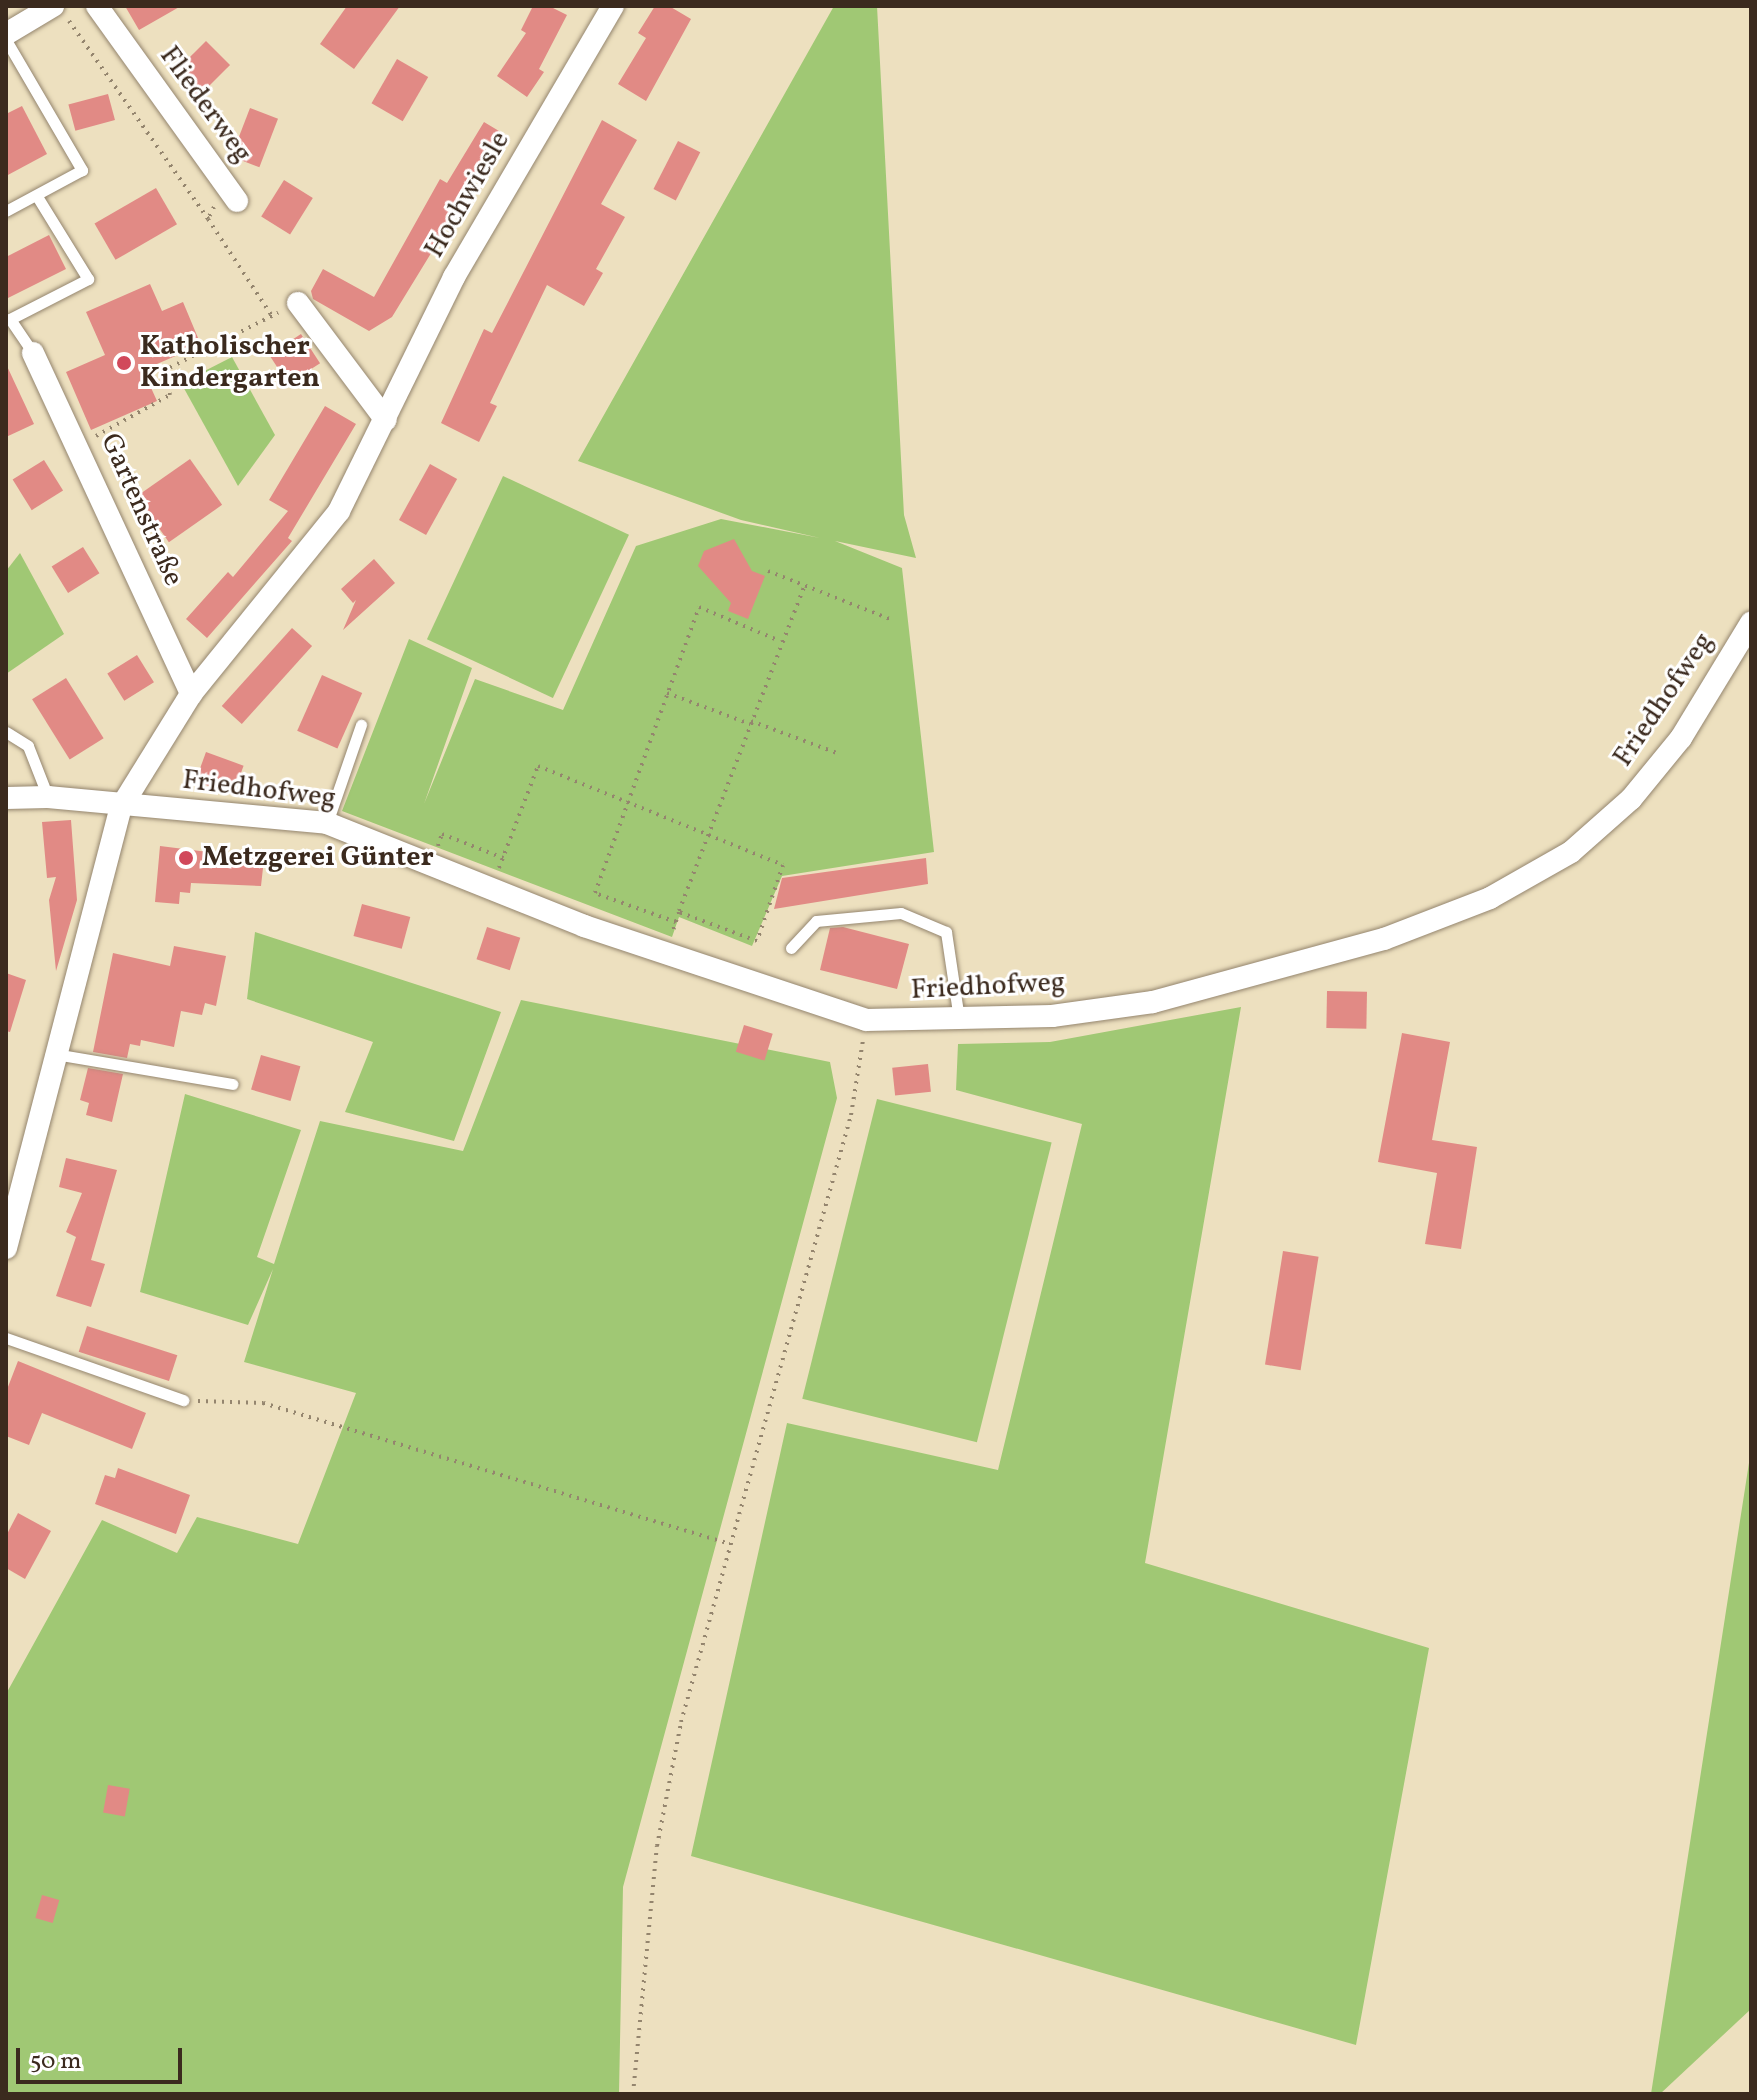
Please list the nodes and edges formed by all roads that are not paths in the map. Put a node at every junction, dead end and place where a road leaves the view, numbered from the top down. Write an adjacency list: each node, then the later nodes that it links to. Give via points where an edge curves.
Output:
1 (97, 6): 5 (street, Fliederweg)
2 (613, 6): 10 (street, Hochwiesle, via 454,277)
3 (60, 12): 4 (street)
4 (6, 37): 6 (lane, via 82,170)
5 (230, 192)
6 (38, 198): 7 (lane); 9 (lane, via 88,279 10,319)
7 (6, 211)
8 (298, 303): 10 (street)
9 (33, 353): 12 (street, Gartenstraße)
10 (386, 420): 12 (street, Hochwiesle, via 339,511)
11 (1751, 623): 20 (street, Friedhofweg, via 1681,738 1631,799 1571,852 1490,898 1384,939 1153,1002 1052,1016)
12 (191, 694): 17 (street, Hochwiesle)
13 (361, 725): 18 (lane)
14 (6, 732): 15 (lane, via 28,746)
15 (48, 797): 16 (street, Friedhofweg); 17 (street, Friedhofweg)
16 (6, 798)
17 (121, 807): 18 (street, Friedhofweg); 21 (street, Hochwiesle)
18 (327, 823): 20 (street, Friedhofweg, via 665,953 866,1020)
19 (791, 948): 20 (lane, via 816,921 901,913 946,932)
20 (959, 1021)
21 (54, 1054): 22 (lane); 23 (street, Hochwiesle)
22 (232, 1084)
23 (6, 1248)
24 (6, 1338): 25 (lane)
25 (183, 1400)

